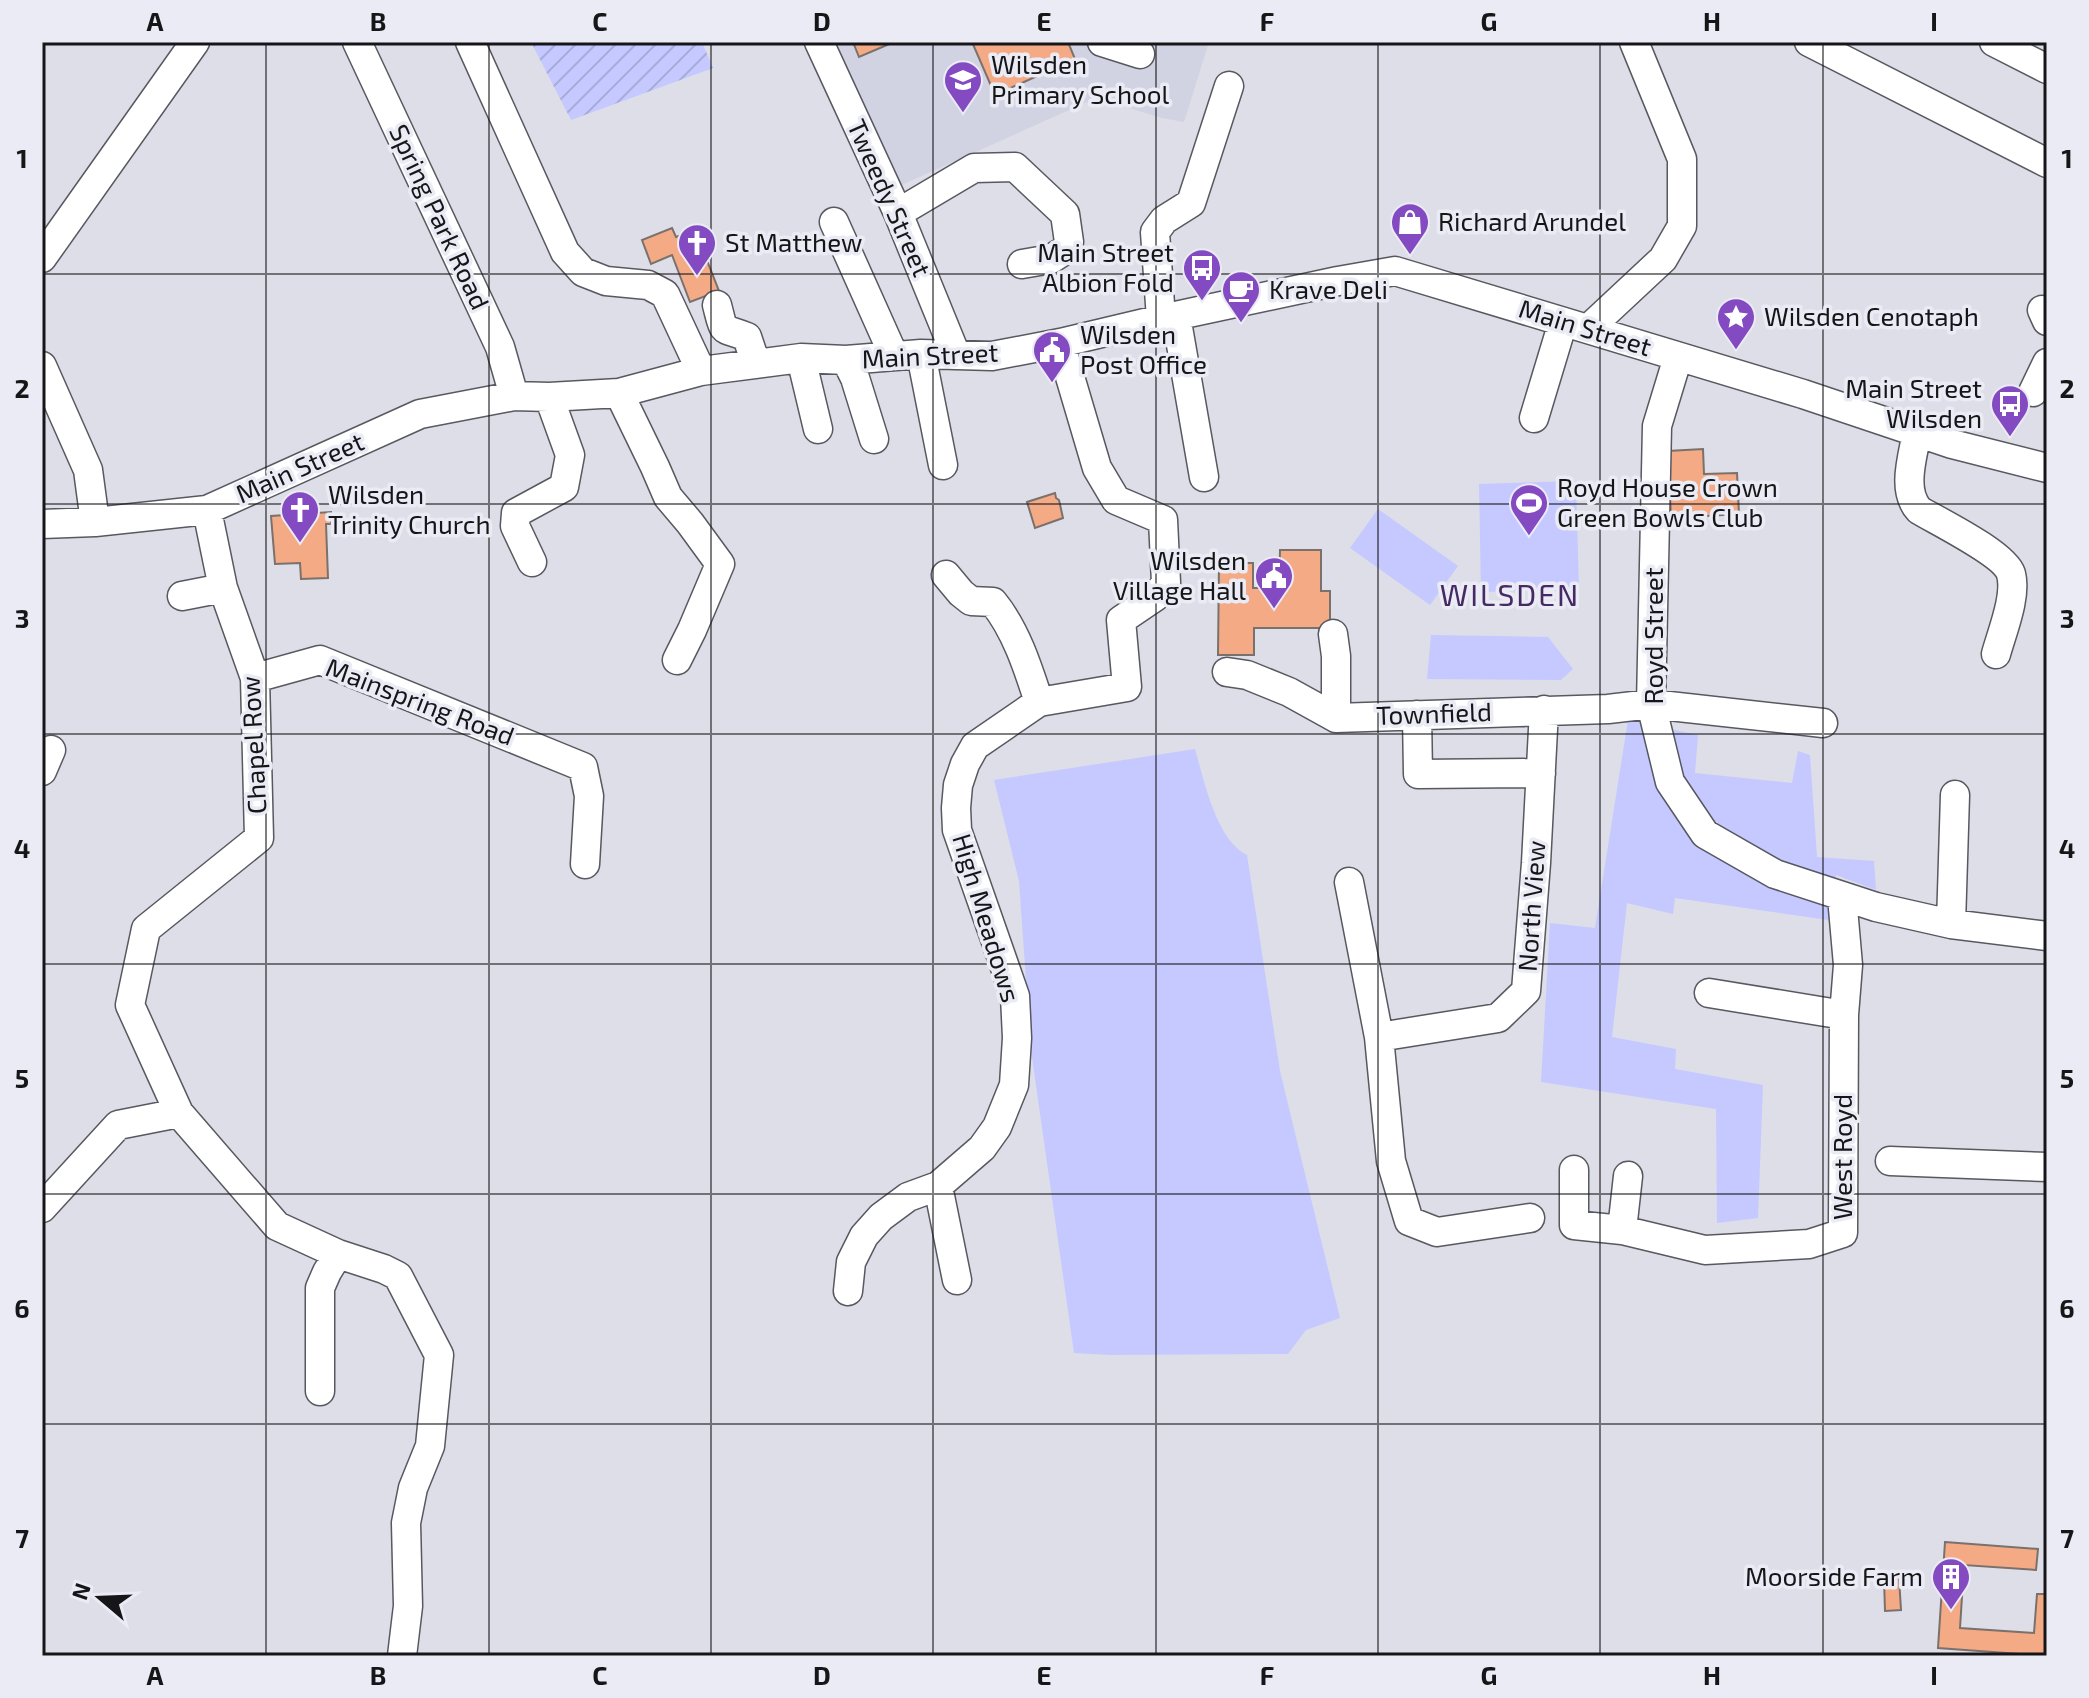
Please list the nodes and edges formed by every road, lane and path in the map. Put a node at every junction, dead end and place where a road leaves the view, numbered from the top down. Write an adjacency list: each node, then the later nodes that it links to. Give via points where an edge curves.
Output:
1 (195, 42): 15 (street)
2 (357, 42): 32 (street, Spring Park Road, via 500,347)
3 (470, 42): 29 (street, via 565,252 583,272 606,281 648,285 665,294)
4 (819, 42): 13 (street, Tweedy Street)
5 (1102, 42): 9 (street)
6 (1634, 42): 19 (street, via 1682,159 1682,226 1663,259)
7 (1809, 42): 12 (street)
8 (1994, 42): 10 (street)
9 (1140, 54)
10 (2047, 69)
11 (1229, 86): 18 (street, via 1191,203 1155,232)
12 (2047, 163)
13 (898, 213): 16 (street, via 974,168 1015,167 1065,214 1069,242 1051,259); 22 (street, Tweedy Street)
14 (834, 222): 21 (street)
15 (42, 258)
16 (1022, 264)
17 (717, 305): 27 (street, via 723,328 747,337)
18 (1169, 318): 19 (street, Main Street, via 1395,271); 20 (street, Main Street); 40 (street)
19 (1575, 325): 23 (street, Main Street); 34 (street)
20 (1060, 343): 22 (street, Main Street, via 992,356); 53 (street, via 1097,468 1116,500 1163,520 1166,583 1121,620 1127,687)
21 (908, 355): 22 (street, Main Street); 25 (street, Main Street); 38 (street)
22 (956, 355)
23 (1678, 357): 36 (street, Main Street); 54 (street, Royd Street, via 1657,426)
24 (801, 358): 25 (street, Main Street); 27 (street, Main Street); 35 (street)
25 (846, 360): 37 (street)
26 (2047, 363): 30 (street)
27 (756, 364): 29 (street, Main Street)
28 (42, 366): 42 (street, via 88,470)
29 (701, 371): 31 (street, Main Street)
30 (2033, 392)
31 (619, 393): 33 (street, Main Street); 50 (street, via 668,497 720,564)
32 (514, 396): 33 (street, Main Street); 41 (street, Main Street, via 420,414)
33 (549, 397): 44 (street, via 570,455 564,487 516,513 515,526)
34 (1534, 418)
35 (818, 429)
36 (1917, 432): 39 (street, Main Street); 49 (street, via 1909,476 1911,501 1997,555 2011,572 2011,596)
37 (874, 439)
38 (943, 465)
39 (2047, 468)
40 (1204, 477)
41 (207, 510): 42 (street, Main Street); 46 (street, Chapel Row)
42 (95, 522): 43 (street, Main Street)
43 (42, 524)
44 (532, 562)
45 (946, 575): 53 (street, via 971,601 993,602 1001,612)
46 (223, 588): 47 (street); 52 (street, Chapel Row)
47 (182, 596)
48 (1333, 634): 57 (street)
49 (1996, 654)
50 (677, 660)
51 (1227, 672): 57 (street, via 1289,692)
52 (255, 678): 61 (street, Mainspring Road, via 320,660 583,767 589,796); 69 (street, Chapel Row, via 259,838 146,929 130,1005)
53 (1035, 690): 74 (street, High Meadows, via 975,746 958,785 957,830 1015,996 1017,1038 1014,1085 997,1127 982,1148)
54 (1651, 704): 55 (street, Townfield); 58 (street, Townfield); 63 (street, Royd Street, via 1670,782 1705,834 1775,874)
55 (1544, 710): 56 (street, Townfield); 59 (street, North View)
56 (1417, 715): 57 (street, Townfield); 59 (street, via 1418,774)
57 (1336, 718)
58 (1823, 723)
59 (1541, 773): 68 (street, North View, via 1526,991 1498,1018)
60 (1955, 795): 64 (street)
61 (585, 864)
62 (1349, 882): 68 (street)
63 (1842, 897): 64 (street, Royd Street); 67 (street, West Royd, via 1848,965)
64 (1951, 924): 65 (street, Royd Street)
65 (2047, 936)
66 (1709, 993): 67 (street)
67 (1844, 1015): 77 (street, West Royd, via 1843,1233 1809,1244 1705,1250)
68 (1379, 1037): 76 (street, via 1391,1161 1409,1221 1437,1232)
69 (179, 1113): 75 (street, via 118,1125); 78 (street, via 277,1226)
70 (1890, 1161): 71 (street)
71 (2047, 1167)
72 (1574, 1170): 77 (street, West Royd, via 1574,1225)
73 (1628, 1176): 77 (street)
74 (938, 1186): 79 (street); 80 (street, High Meadows, via 908,1197 864,1236 851,1262)
75 (42, 1208)
76 (1530, 1218)
77 (1622, 1230)
78 (338, 1254): 81 (street, via 320,1288); 82 (street, via 398,1276 439,1355 430,1446 406,1523 408,1606)
79 (957, 1280)
80 (848, 1291)
81 (320, 1391)
82 (402, 1656)

